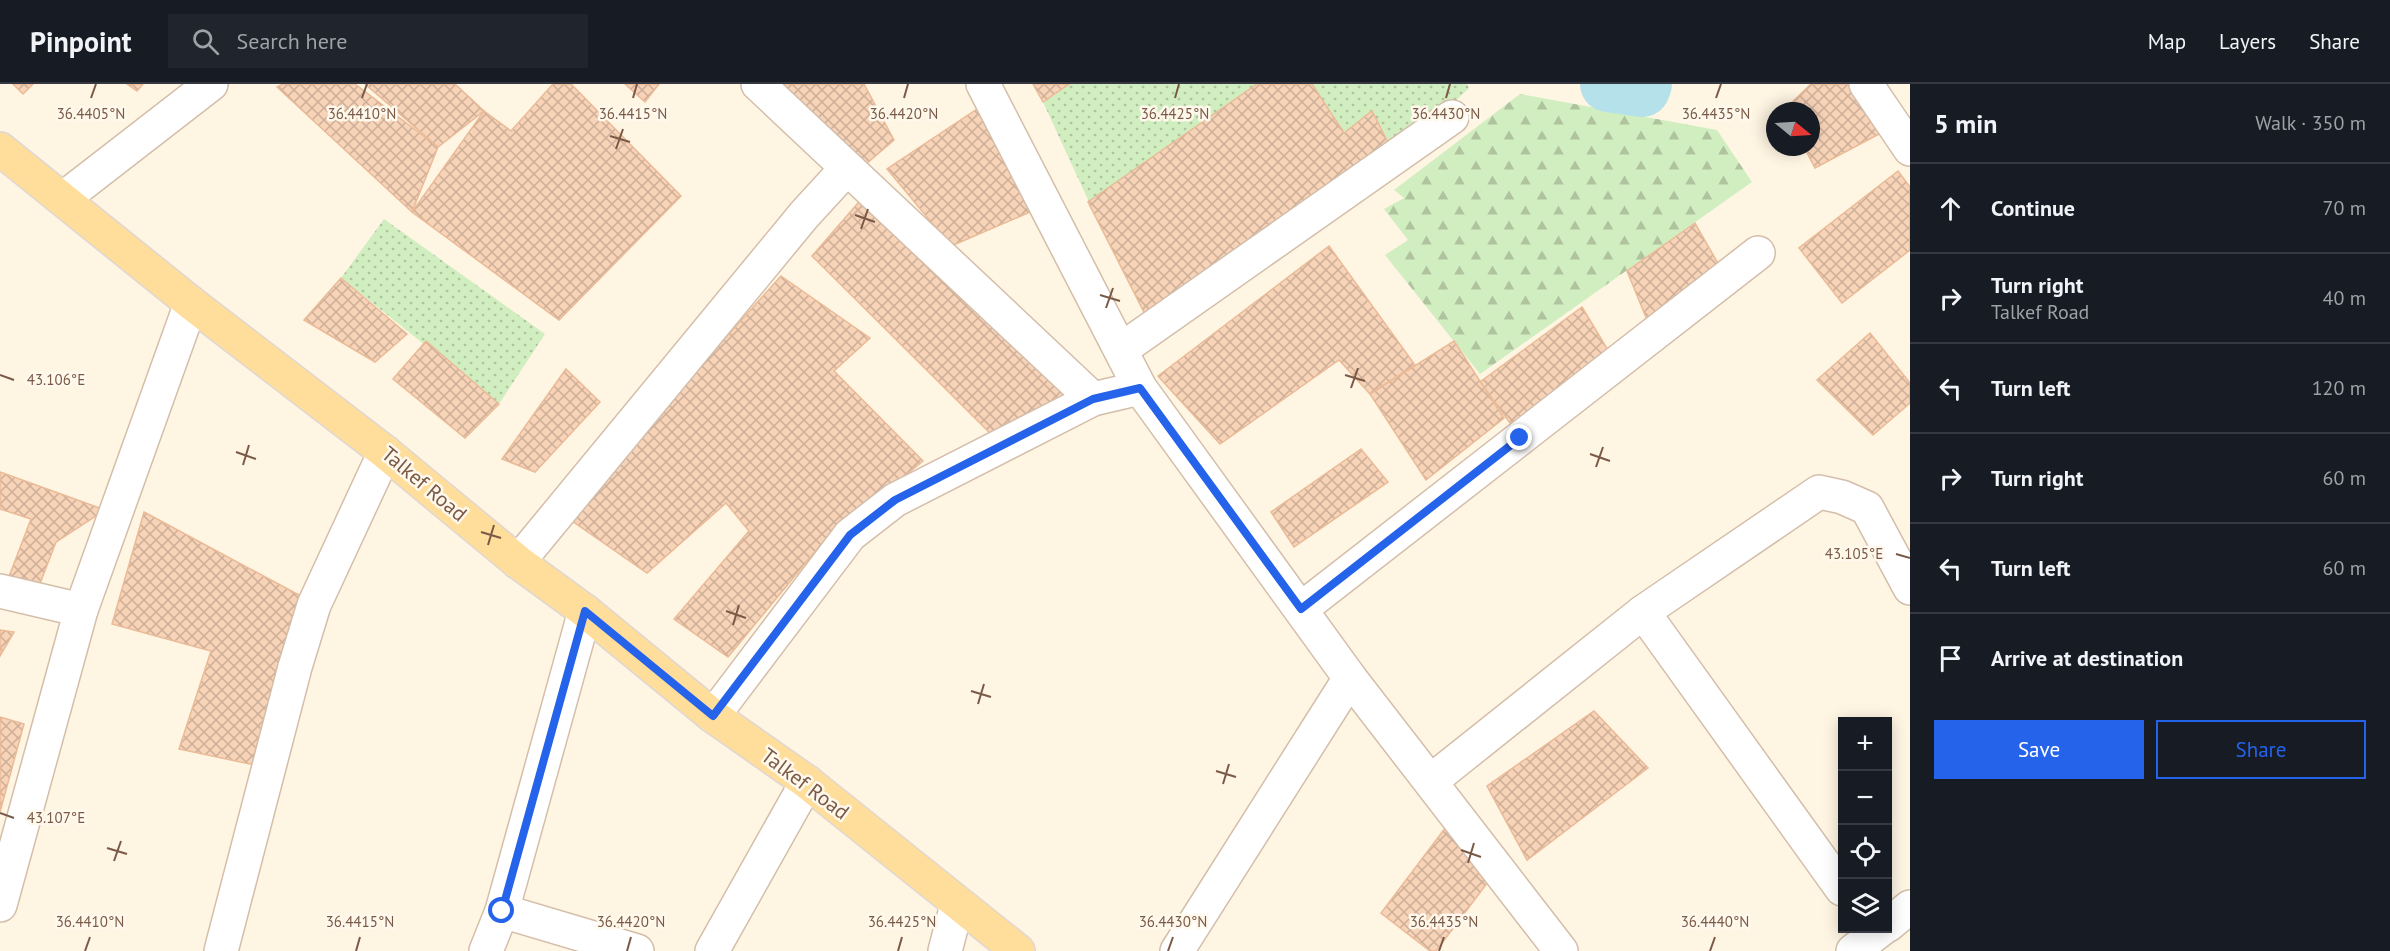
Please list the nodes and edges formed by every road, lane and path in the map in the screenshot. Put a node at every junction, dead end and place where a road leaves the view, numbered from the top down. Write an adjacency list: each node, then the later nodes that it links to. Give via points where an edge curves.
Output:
1 (211, 84): 9 (street)
2 (758, 84): 8 (street)
3 (983, 84): 12 (street)
4 (1866, 84): 7 (street)
5 (1452, 117): 12 (street)
6 (0, 148): 9 (main road, Talkef Road)
7 (1910, 149)
8 (846, 168): 14 (street); 16 (street)
9 (64, 198): 11 (main road, Talkef Road)
10 (1758, 253): 19 (street)
11 (191, 303): 15 (main road, Talkef Road); 20 (street)
12 (1122, 349): 13 (street)
13 (1140, 388): 14 (street); 19 (street)
14 (1093, 399): 24 (street, via 895,500 850,535)
15 (385, 452): 16 (main road, Talkef Road); 34 (street, via 314,604)
16 (518, 562): 21 (main road, Talkef Road)
17 (1910, 588): 22 (street, via 1867,508 1819,492)
18 (0, 591): 20 (street)
19 (1301, 609): 23 (street)
20 (81, 610): 27 (street)
21 (585, 611): 24 (main road, Talkef Road); 32 (street)
22 (1643, 612): 25 (street); 28 (street)
23 (1350, 678): 25 (street); 40 (street)
24 (713, 716): 26 (main road, Talkef Road)
25 (1431, 780): 41 (street)
26 (807, 782): 30 (main road, Talkef Road); 37 (street)
27 (11, 819): 29 (street)
28 (1838, 883)
29 (0, 905)
30 (957, 905): 38 (street); 39 (main road, Talkef Road)
31 (1910, 908): 33 (street)
32 (502, 911): 35 (street); 36 (street)
33 (1874, 934)
34 (221, 951)
35 (486, 951)
36 (637, 951)
37 (712, 951)
38 (945, 951)
39 (1018, 951)
40 (1177, 951)
41 (1561, 951)

